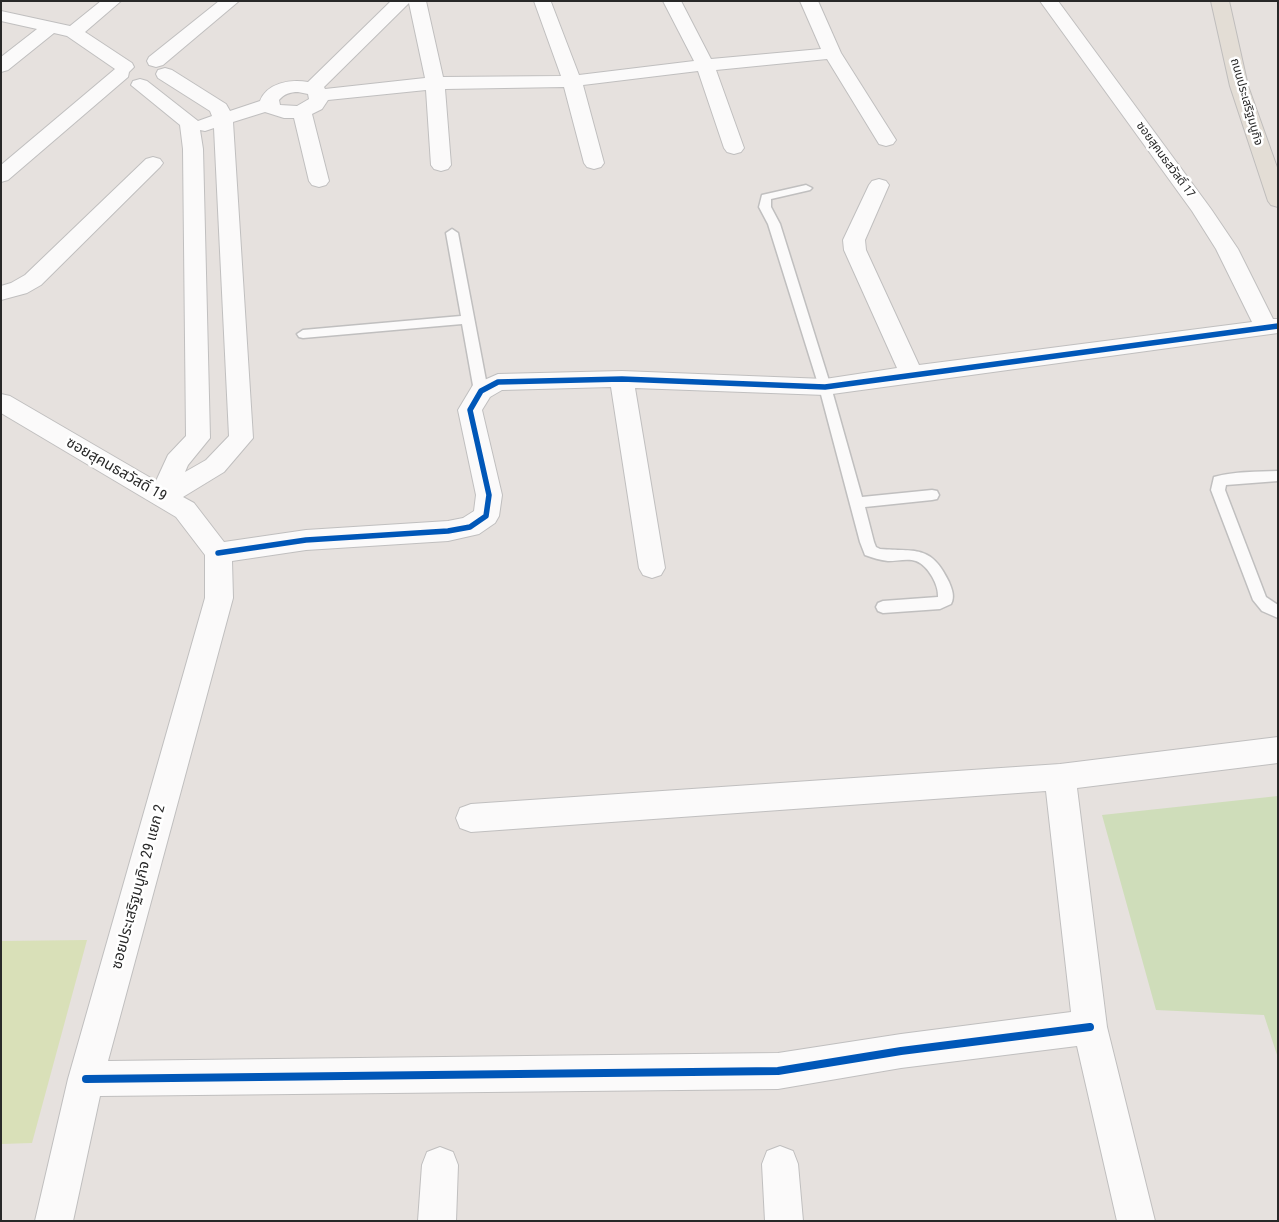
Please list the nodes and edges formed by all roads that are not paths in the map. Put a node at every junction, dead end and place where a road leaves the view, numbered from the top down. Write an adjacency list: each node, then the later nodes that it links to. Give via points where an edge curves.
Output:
1 (112, 1): 12 (street)
2 (230, 1): 16 (street)
3 (401, 1): 21 (street)
4 (417, 1): 19 (street)
5 (672, 1): 14 (street)
6 (808, 1): 13 (street)
7 (1049, 1): 39 (street, ซอยสุคนธสวัสดิ์ 17, via 1201,209)
8 (1220, 1): 35 (main road, ถนนประเสริฐมนูกิจ, via 1240,86)
9 (542, 2): 18 (street)
10 (1, 16): 11 (street)
11 (51, 27): 12 (street); 15 (street)
12 (73, 32): 17 (street)
13 (832, 52): 14 (street); 26 (street)
14 (705, 65): 18 (street); 27 (street)
15 (1, 66)
16 (161, 68): 17 (street, via 138,62); 20 (street, via 152,82); 24 (street, via 219,108)
17 (123, 70): 20 (street, via 121,79 124,82); 31 (street)
18 (572, 81): 19 (street); 29 (street)
19 (435, 83): 21 (street); 30 (street)
20 (140, 84): 25 (street, via 188,123)
21 (315, 92): 22 (street, via 298,86 282,88 272,95); 23 (street, via 316,104)
22 (270, 104): 23 (street, via 272,108 285,112); 24 (street)
23 (302, 111): 32 (street)
24 (222, 119): 25 (street); 48 (street, via 226,141 241,438 215,466)
25 (191, 130): 48 (street, via 194,149 198,438 176,461)
26 (886, 140)
27 (734, 148)
28 (154, 163): 37 (street, via 33,280)
29 (594, 163)
30 (441, 165)
31 (1, 176)
32 (319, 180)
33 (879, 185): 41 (street, via 858,227 855,250)
34 (806, 188): 43 (lane, via 766,197 765,207 774,224)
35 (1278, 201)
36 (452, 233): 38 (lane)
37 (1, 293)
38 (468, 319): 40 (lane); 44 (lane)
39 (1272, 327): 41 (street)
40 (303, 334)
41 (911, 374): 43 (street)
42 (622, 380): 43 (street); 44 (street, via 498,382); 51 (street)
43 (825, 387): 49 (lane)
44 (481, 391): 50 (street, via 470,410 489,495 486,516 470,527 306,540)
45 (1, 402): 48 (street, ซอยสุคนธสวัสดิ์ 19)
46 (1278, 476): 53 (lane, via 1219,481 1218,490 1260,600)
47 (932, 495): 49 (lane)
48 (162, 497): 50 (street, ซอยสุคนธสวัสดิ์ 19, via 184,510)
49 (856, 503): 52 (lane, via 870,551 879,555 922,556 932,563 946,589 946,600 940,602)
50 (218, 553): 58 (street, ซอยประเสริฐมนูกิจ 29 แยก 2, via 219,598)
51 (652, 568)
52 (883, 607)
53 (1278, 612)
54 (1278, 750): 55 (street)
55 (1060, 777): 56 (street); 57 (street)
56 (471, 818)
57 (1090, 1027): 58 (street, via 901,1051 778,1071); 64 (street)
58 (86, 1079): 61 (street, ซอยประเสริฐมนูกิจ 29 แยก 2)
59 (780, 1164): 63 (street)
60 (440, 1165): 62 (street)
61 (54, 1221)
62 (437, 1221)
63 (784, 1221)
64 (1136, 1221)

